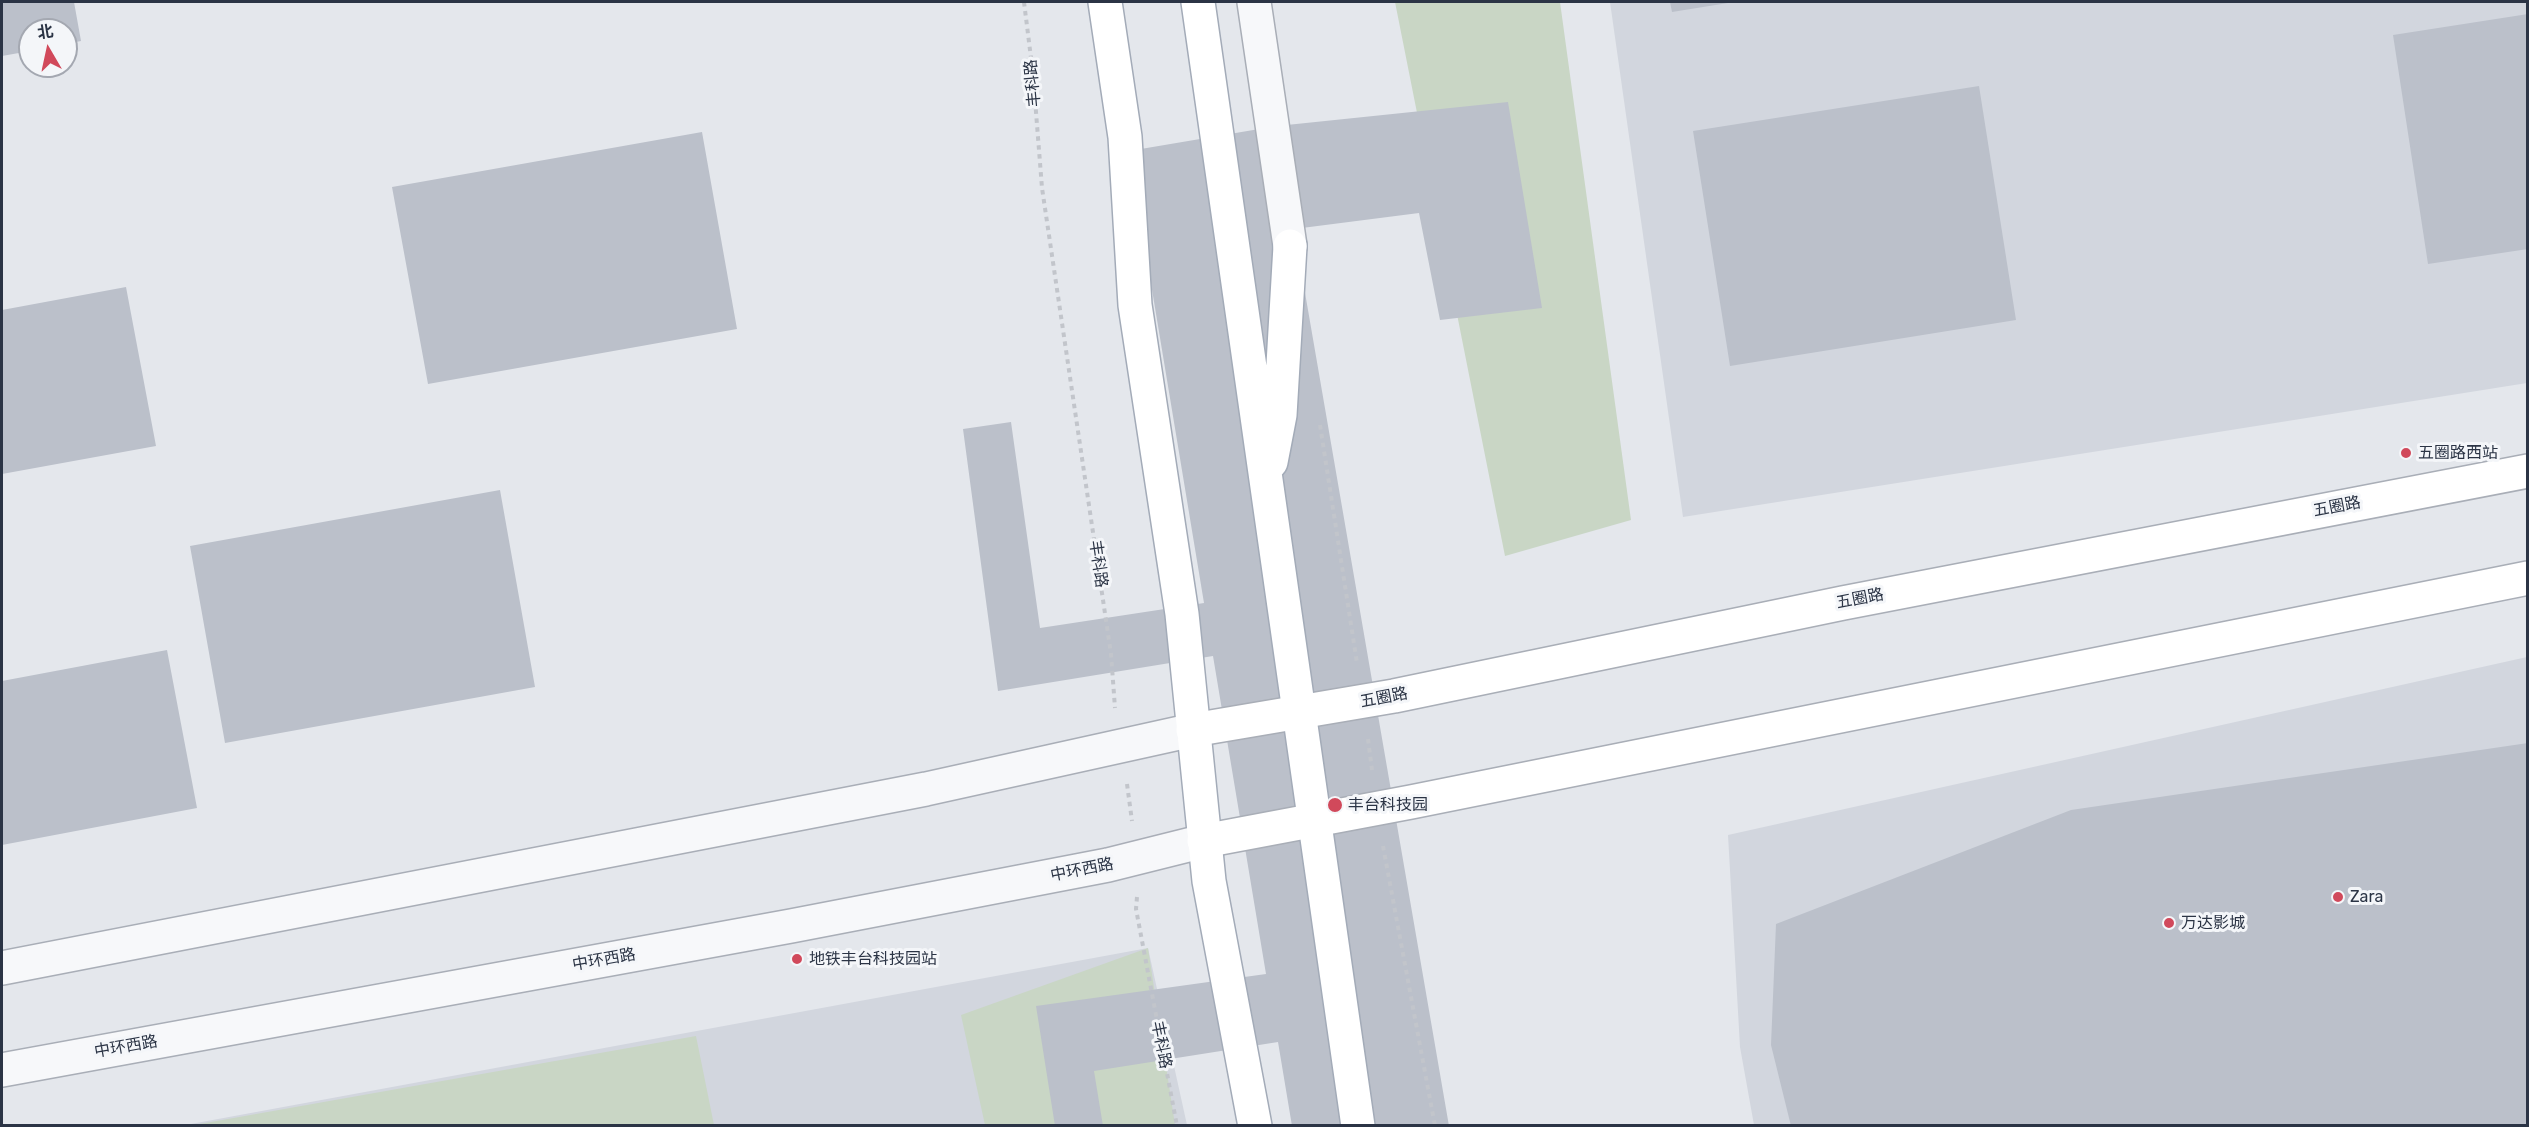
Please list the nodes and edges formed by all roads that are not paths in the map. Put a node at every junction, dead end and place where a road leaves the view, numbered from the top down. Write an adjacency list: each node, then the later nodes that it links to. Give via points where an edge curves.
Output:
1 (1105, 2): 9 (main road, via 1125,137 1135,305 1182,614)
2 (1198, 2): 6 (main road)
3 (1254, 2): 4 (street)
4 (1290, 246): 6 (main road, via 1280,415)
5 (2528, 471): 8 (main road, 五圈路, via 1843,603)
6 (1267, 487): 8 (main road)
7 (2528, 578): 10 (main road)
8 (1299, 714): 9 (main road, 五圈路); 10 (main road)
9 (1194, 730): 11 (main road); 12 (street, via 926,789)
10 (1314, 821): 11 (main road); 15 (main road)
11 (1204, 841): 13 (street, 中环西路, via 1138,858 791,926); 14 (main road)
12 (2, 968)
13 (2, 1070)
14 (1256, 1125)
15 (1358, 1125)

